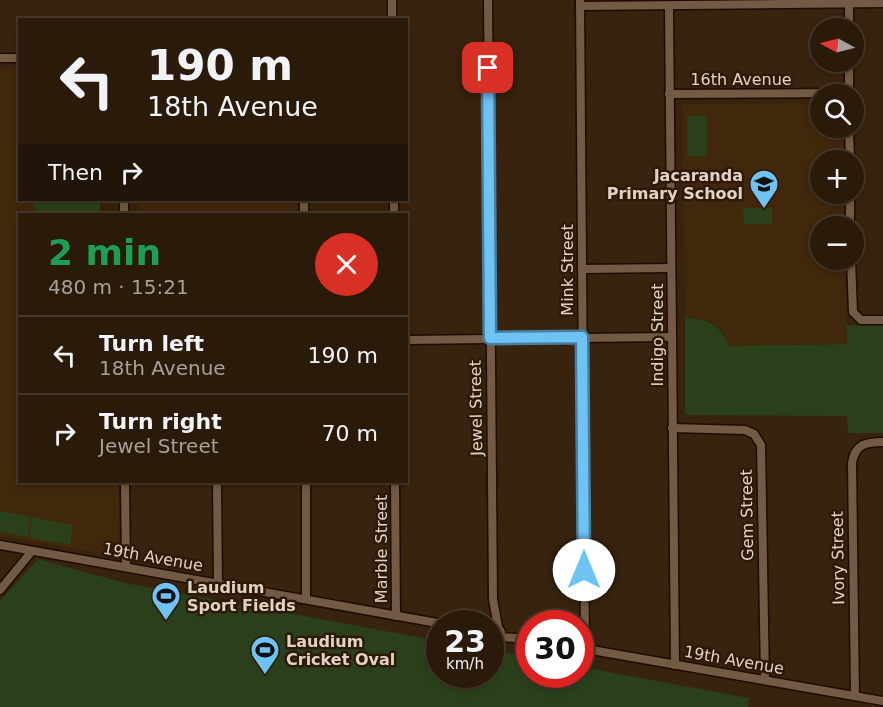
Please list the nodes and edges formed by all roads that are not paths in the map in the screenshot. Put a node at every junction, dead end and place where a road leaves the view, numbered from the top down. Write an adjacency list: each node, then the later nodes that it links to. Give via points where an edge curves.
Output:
1 (392, 0): 8 (street)
2 (488, 0): 20 (street, Jewel Street)
3 (762, 2): 6 (street); 7 (street)
4 (580, 3): 7 (street); 15 (street, Mink Street)
5 (883, 3): 6 (street)
6 (849, 4): 9 (street)
7 (669, 6): 12 (street, Indigo Street)
8 (392, 18)
9 (849, 18)
10 (0, 58): 11 (street)
11 (18, 58)
12 (669, 94): 13 (street, 16th Avenue); 14 (street, Indigo Street)
13 (810, 94)
14 (671, 268): 15 (street); 19 (street, Indigo Street)
15 (582, 269): 18 (street, Mink Street)
16 (851, 270): 17 (street, via 853,312 864,321)
17 (883, 320)
18 (582, 337): 19 (street); 20 (street); 35 (street, Mink Street)
19 (672, 337): 22 (street, Indigo Street)
20 (490, 338): 21 (street); 34 (street, Jewel Street)
21 (408, 340)
22 (672, 428): 39 (street, Indigo Street); 40 (street, Gem Street, via 745,430 754,434 761,445)
23 (883, 442): 41 (street, Ivory Street, via 861,445 852,463)
24 (126, 483): 30 (street)
25 (217, 483): 31 (street)
26 (306, 483): 33 (street)
27 (396, 483): 36 (street, Marble Street)
28 (0, 545): 29 (street, 19th Avenue)
29 (32, 551): 30 (street, 19th Avenue); 32 (street)
30 (126, 567): 31 (street, 19th Avenue)
31 (218, 583): 33 (street, 19th Avenue)
32 (0, 590)
33 (306, 599): 36 (street, 19th Avenue)
34 (494, 610)
35 (583, 610)
36 (396, 616): 37 (street, 19th Avenue)
37 (426, 621)
38 (594, 650): 39 (street, 19th Avenue)
39 (675, 665): 40 (street, 19th Avenue)
40 (765, 680): 41 (street, 19th Avenue)
41 (855, 696): 42 (street, 19th Avenue)
42 (883, 701)

